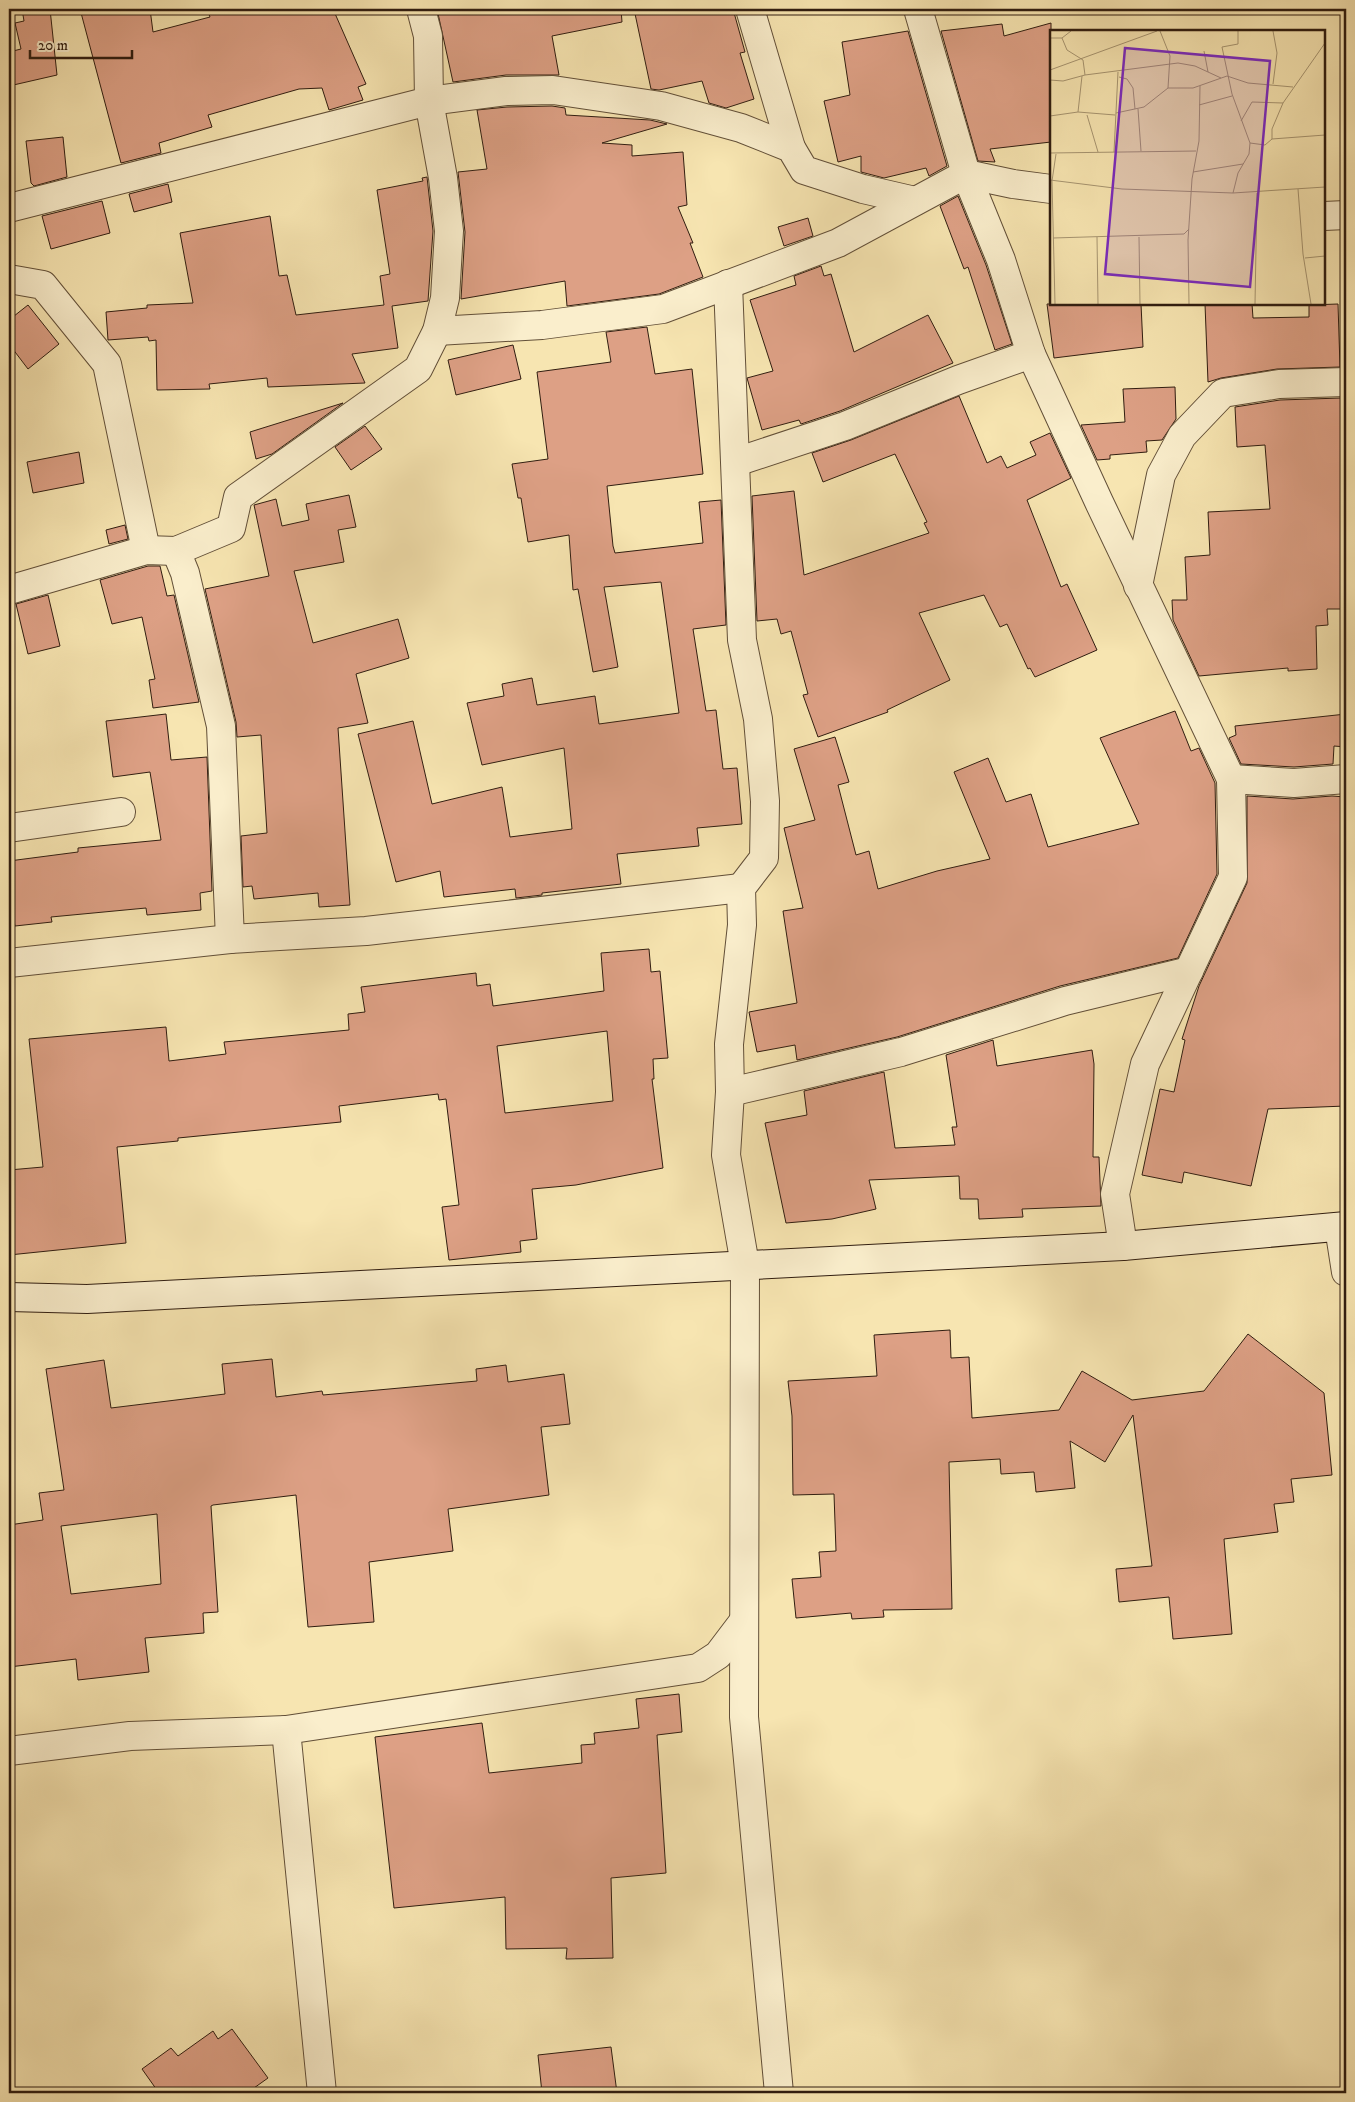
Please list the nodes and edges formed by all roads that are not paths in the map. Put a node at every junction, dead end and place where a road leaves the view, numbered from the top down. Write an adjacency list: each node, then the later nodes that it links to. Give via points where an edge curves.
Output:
1 (421, 9): 4 (street, via 428,36)
2 (750, 9): 5 (street)
3 (918, 9): 6 (street)
4 (429, 101): 5 (street, via 506,90 585,94 661,106 741,128); 9 (street); 14 (street, via 444,178 449,231 445,298)
5 (791, 148): 8 (street, via 804,170)
6 (966, 174): 7 (street); 8 (street); 15 (street, via 1001,260)
7 (1050, 189)
8 (915, 201): 13 (street, via 838,243)
9 (9, 208)
10 (1346, 215): 11 (street)
11 (1325, 216)
12 (9, 279): 18 (street, via 43,285 107,364)
13 (728, 284): 14 (street, via 663,309 542,325); 17 (street)
14 (437, 331): 19 (street, via 418,369 238,497 231,528)
15 (1031, 354): 17 (street, via 845,426); 20 (street)
16 (1346, 382): 20 (street, via 1279,384 1223,393 1182,436 1161,475)
17 (736, 462): 26 (street, via 742,640 758,719 765,801 764,858)
18 (146, 550): 19 (street); 21 (street)
19 (176, 551): 27 (street, via 185,573 221,726)
20 (1138, 586): 22 (street)
21 (9, 590)
22 (1231, 779): 23 (street, via 1294,783); 29 (street, via 1233,877)
23 (1346, 779)
24 (122, 812): 25 (street)
25 (9, 828)
26 (741, 888): 27 (street, via 366,931); 30 (street, via 742,925 729,1044)
27 (230, 939): 28 (street)
28 (9, 963)
29 (1189, 971): 30 (street, via 1065,1001 901,1052); 32 (street, via 1145,1064 1126,1140 1115,1194)
30 (730, 1092): 33 (street, via 726,1155)
31 (1343, 1227): 32 (street); 34 (street)
32 (1123, 1246): 33 (street)
33 (745, 1265): 35 (street, via 88,1299); 36 (street)
34 (1346, 1272)
35 (9, 1297)
36 (743, 1622): 37 (street, via 718,1655 698,1668); 40 (street, via 744,1717)
37 (286, 1730): 38 (street, via 130,1736); 39 (street)
38 (9, 1751)
39 (322, 2093)
40 (779, 2093)

